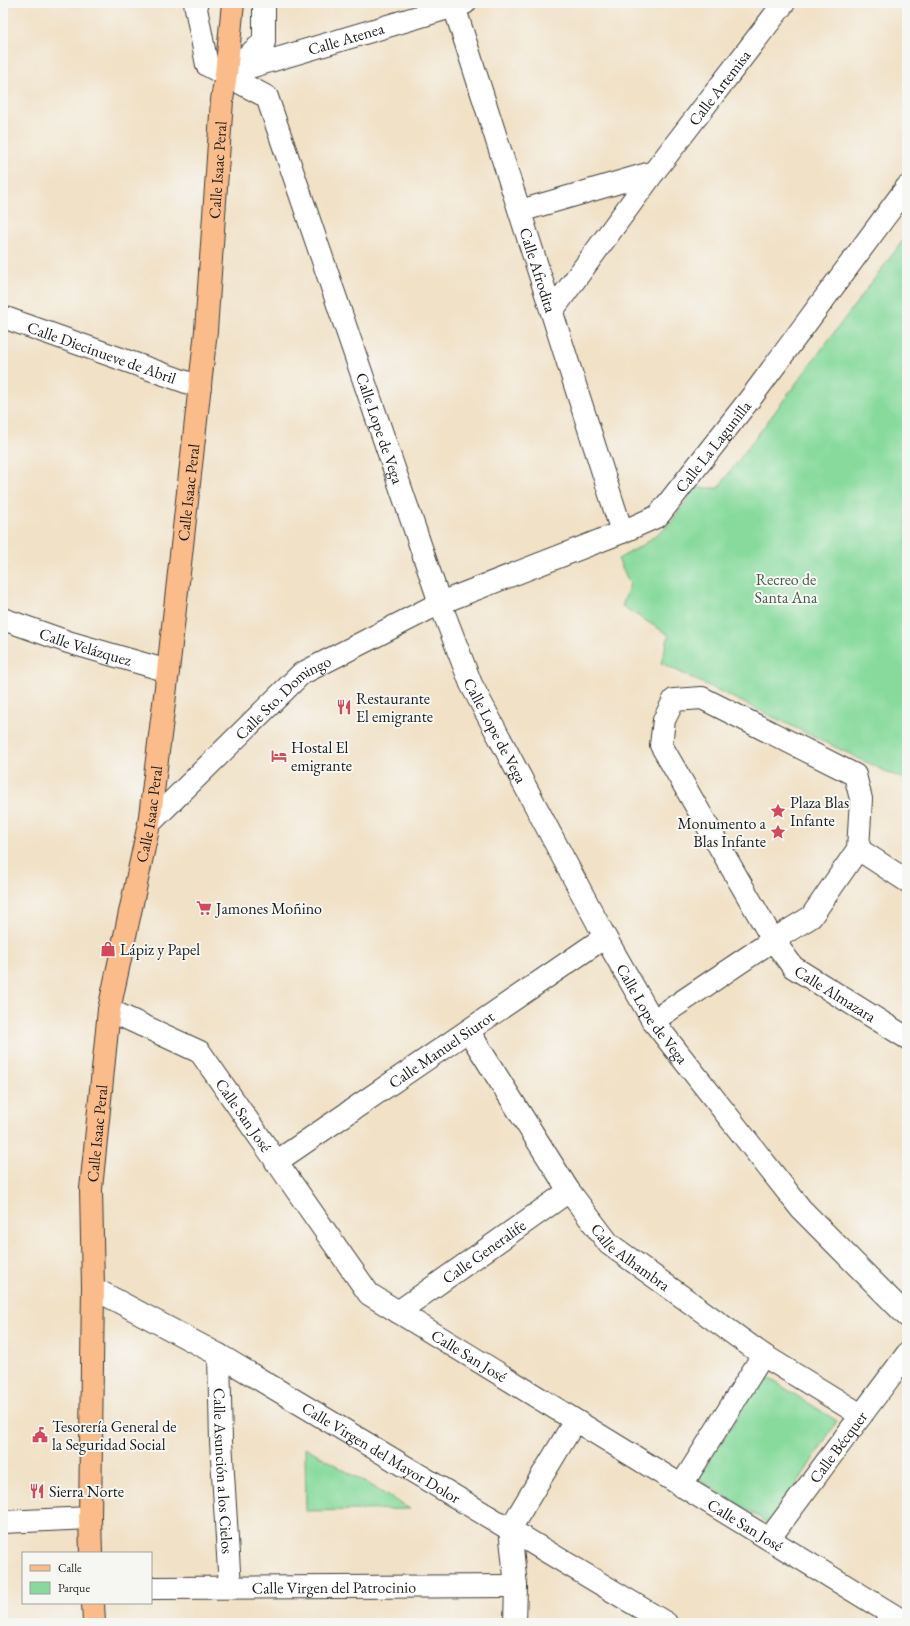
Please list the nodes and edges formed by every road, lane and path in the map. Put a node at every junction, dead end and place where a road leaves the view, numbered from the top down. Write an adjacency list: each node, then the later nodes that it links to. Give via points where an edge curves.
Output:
1 (195, 3): 6 (street, via 207,65)
2 (264, 3): 6 (street, via 264,42)
3 (784, 3): 7 (street, Calle Artemisa)
4 (233, 4): 6 (main road, Calle Isaac Peral)
5 (460, 5): 6 (street, Calle Atenea); 9 (street, Calle Afrodita)
6 (226, 74): 12 (main road, Calle Isaac Peral); 14 (street, Calle Lope de Vega, via 267,97)
7 (654, 172): 9 (street); 10 (street, Calle Artemisa)
8 (907, 187): 13 (street, Calle La Lagunilla, via 753,395 658,516)
9 (520, 211): 10 (street, Calle Afrodita)
10 (552, 311): 13 (street, Calle Afrodita)
11 (3, 318): 12 (street, Calle Diecinueve de Abril)
12 (200, 387): 16 (main road, Calle Isaac Peral)
13 (622, 532): 14 (street, Calle La Lagunilla)
14 (440, 603): 17 (street, Calle Sto. Domingo, via 301,674); 20 (street, Calle Lope de Vega, via 471,684)
15 (3, 619): 16 (street, Calle Velázquez, via 68,642)
16 (168, 671): 17 (main road, Calle Isaac Peral)
17 (149, 824): 22 (main road, Calle Isaac Peral)
18 (858, 849): 19 (street); 21 (street, via 812,917); 21 (street, via 861,799 855,775 702,698 674,700 664,720 661,746)
19 (907, 881)
20 (605, 937): 23 (street, Calle Lope de Vega); 24 (street, Calle Manuel Siurot)
21 (773, 940): 23 (street); 25 (street, Calle Almazara, via 793,966)
22 (109, 1010): 26 (street, Calle San José, via 200,1052); 28 (main road, Calle Isaac Peral, via 91,1189)
23 (653, 1021): 30 (street, Calle Lope de Vega, via 801,1209)
24 (468, 1032): 26 (street, Calle Manuel Siurot); 27 (street, Calle Alhambra)
25 (907, 1038)
26 (276, 1162): 29 (street, Calle San José, via 369,1294)
27 (569, 1191): 29 (street, Calle Generalife); 33 (street, Calle Alhambra, via 609,1244)
28 (93, 1288): 32 (street, Calle Virgen del Mayor Dolor); 37 (main road, Calle Isaac Peral)
29 (398, 1312): 35 (street, Calle San José)
30 (907, 1316)
31 (907, 1354): 34 (street, Calle Bécquer)
32 (219, 1355): 39 (street, Calle Virgen del Mayor Dolor); 43 (street, Calle Asunción a los Cielos, via 221,1441)
33 (762, 1355): 34 (street, Calle Alhambra); 36 (street)
34 (861, 1415): 40 (street, Calle Bécquer)
35 (575, 1421): 36 (street, Calle San José); 39 (street)
36 (681, 1486): 40 (street, Calle San José)
37 (90, 1518): 38 (street); 41 (main road, Calle Isaac Peral)
38 (3, 1522)
39 (510, 1529): 42 (street); 48 (street, Calle Virgen del Mayor Dolor)
40 (769, 1540): 49 (street, Calle San José)
41 (91, 1552)
42 (516, 1586): 43 (street, Calle Virgen del Patrocinio); 47 (street)
43 (230, 1587): 44 (street, Calle Virgen del Patrocinio)
44 (152, 1588)
45 (93, 1604): 46 (main road)
46 (94, 1623)
47 (515, 1623)
48 (666, 1623)
49 (906, 1623)

